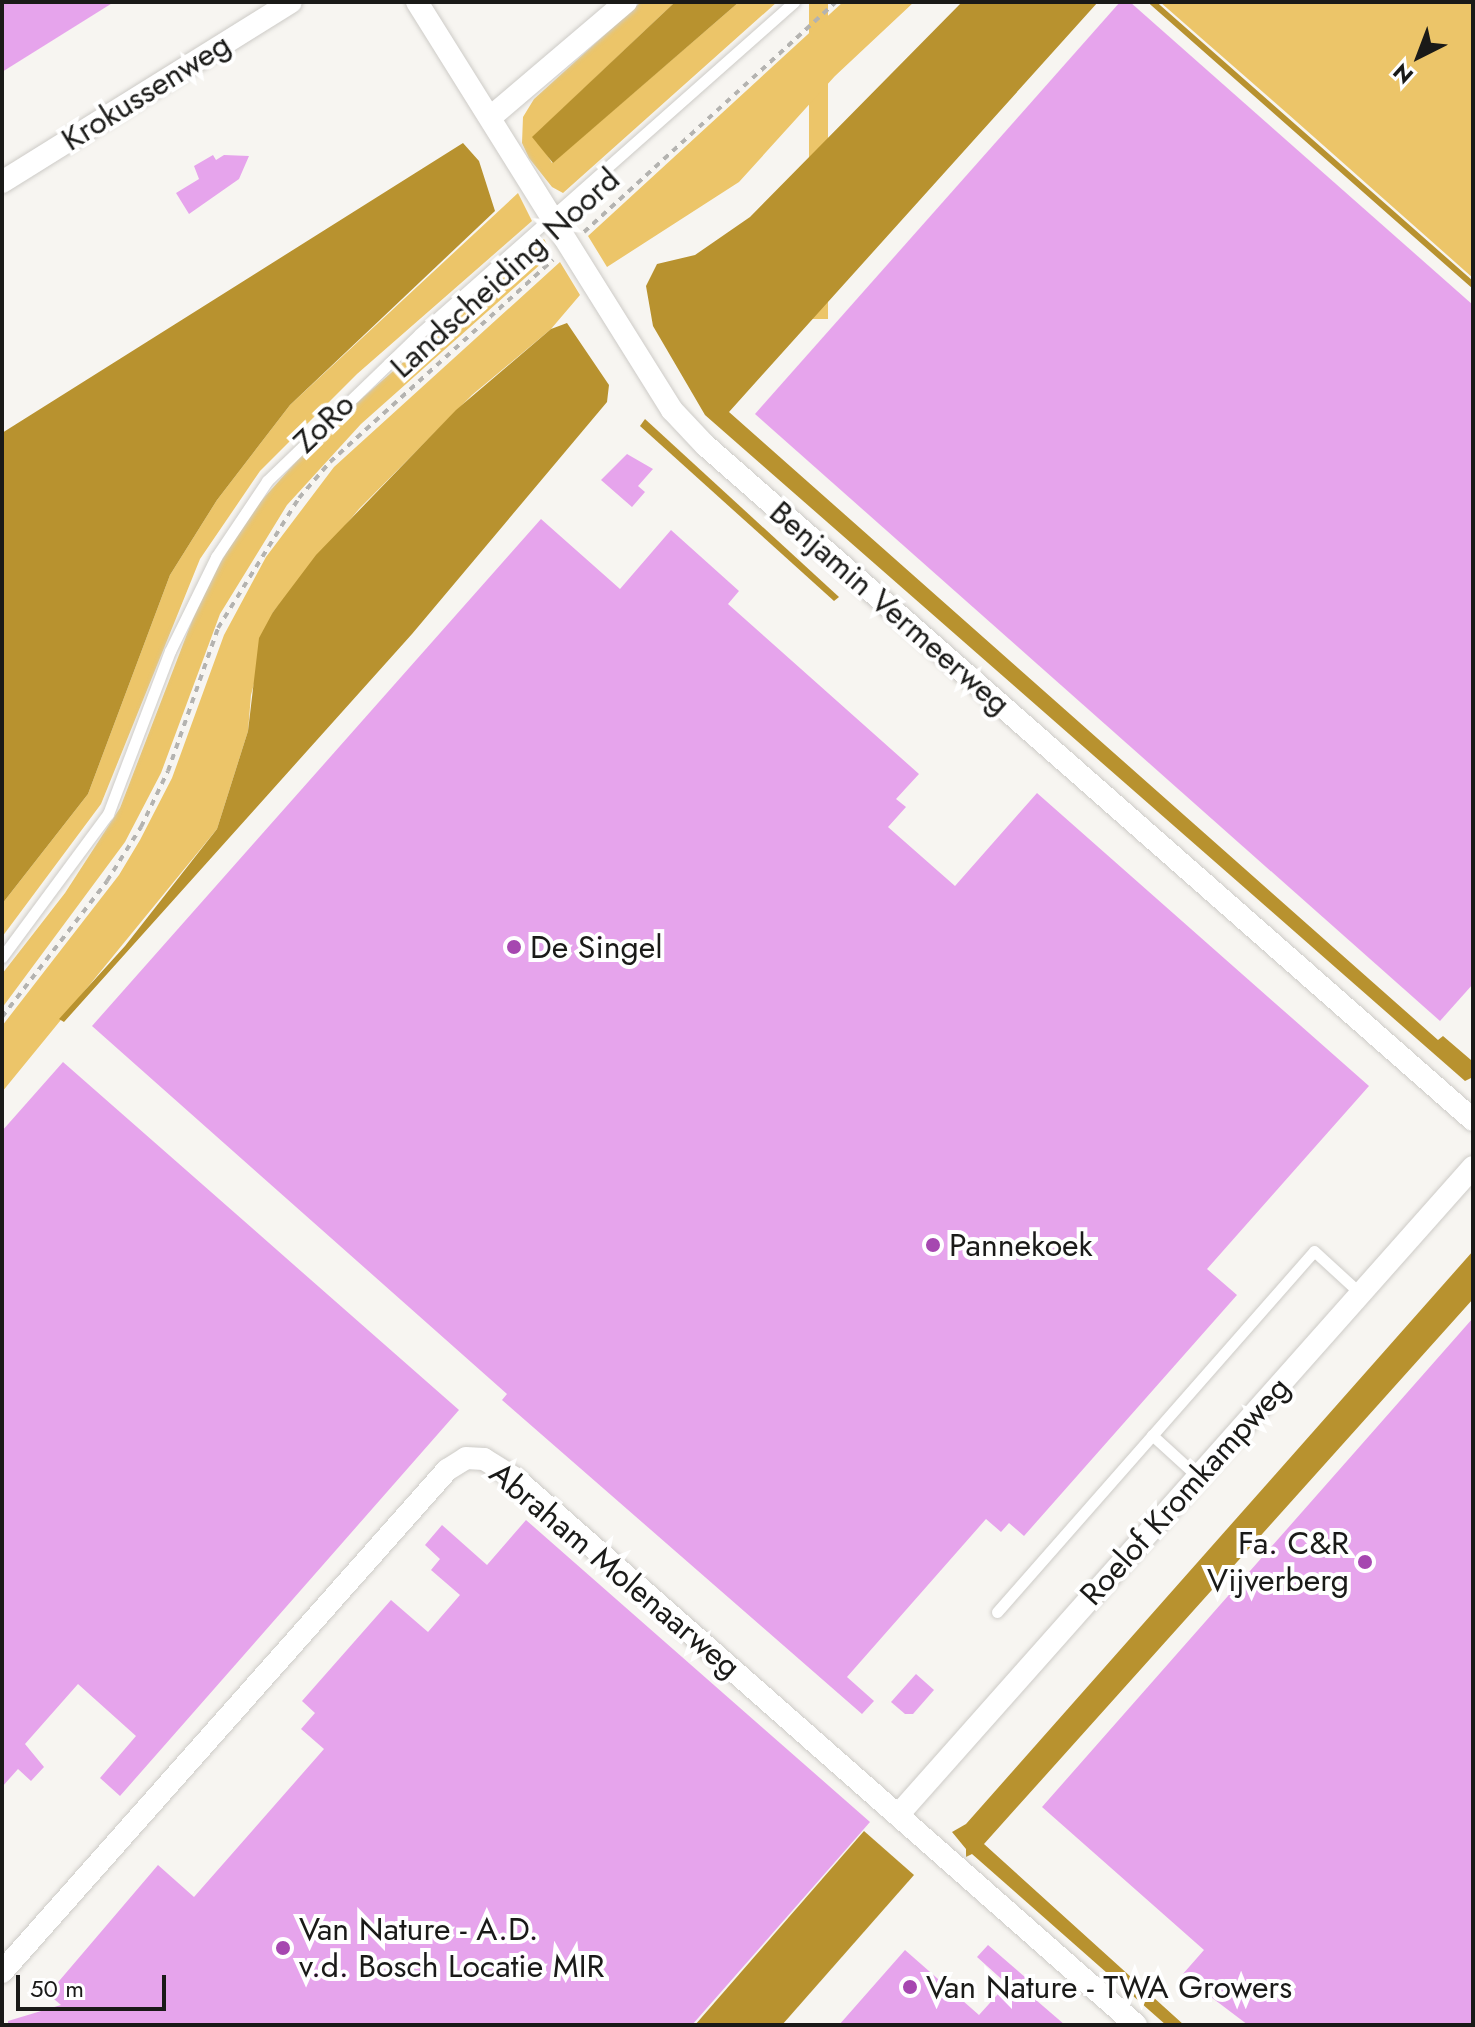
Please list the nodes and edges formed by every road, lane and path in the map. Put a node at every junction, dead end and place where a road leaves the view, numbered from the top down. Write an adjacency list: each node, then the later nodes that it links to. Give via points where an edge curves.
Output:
1 (291, 2): 7 (street, Krokussenweg)
2 (417, 2): 6 (street, Benjamin Vermeerweg)
3 (626, 2): 6 (street)
4 (794, 2): 8 (lane, ZoRo)
5 (836, 2): 9 (path, Landscheiding Noord)
6 (492, 116): 8 (street, Benjamin Vermeerweg)
7 (2, 182)
8 (553, 219): 9 (street, Benjamin Vermeerweg); 10 (lane, ZoRo, via 362,386 267,481 216,557 170,651 108,814)
9 (569, 246): 11 (path, Landscheiding Noord, via 339,453 299,498 218,628 168,771 141,827 107,881); 12 (street, Benjamin Vermeerweg, via 672,410 705,445)
10 (2, 957)
11 (2, 1017)
12 (1473, 1120)
13 (1473, 1167): 14 (street, Roelof Kromkampweg)
14 (1361, 1294): 15 (lane, via 1314,1251); 16 (street, Roelof Kromkampweg)
15 (1152, 1435): 16 (lane); 17 (lane)
16 (1198, 1477): 18 (street, Roelof Kromkampweg)
17 (997, 1612)
18 (898, 1815): 19 (street, Abraham Molenaarweg, via 516,1479 484,1459 466,1458 447,1470); 20 (street, Abraham Molenaarweg)
19 (2, 1972)
20 (1136, 2025)

